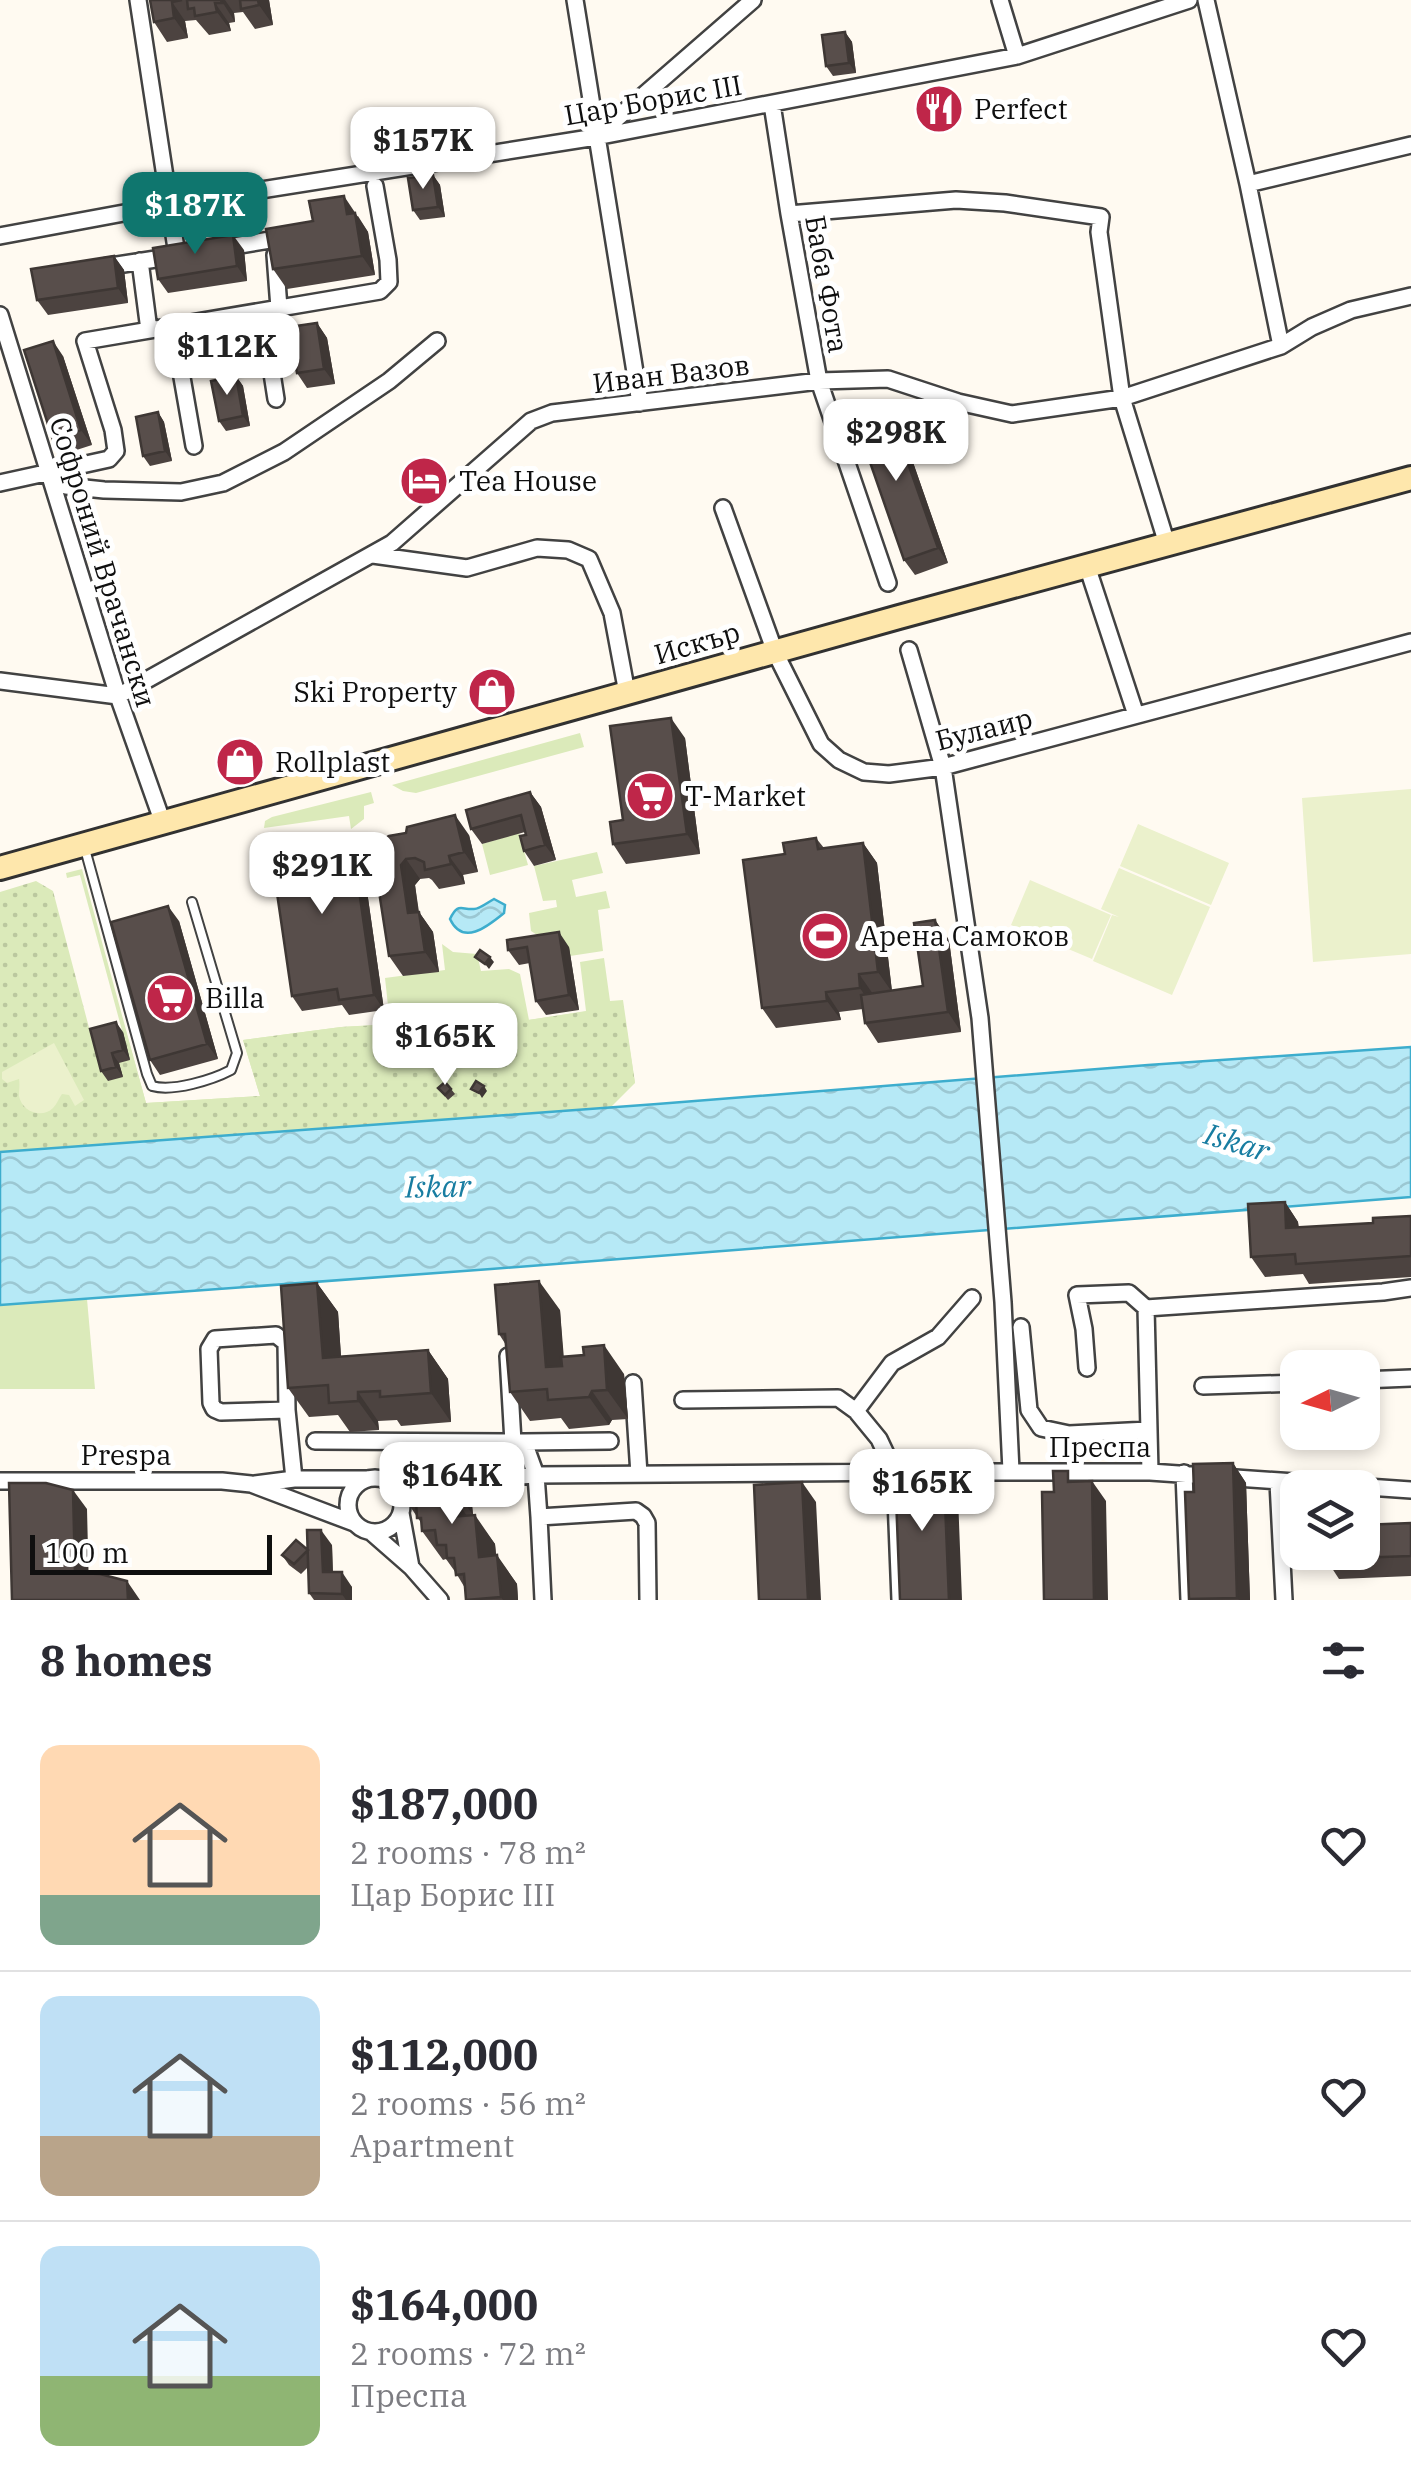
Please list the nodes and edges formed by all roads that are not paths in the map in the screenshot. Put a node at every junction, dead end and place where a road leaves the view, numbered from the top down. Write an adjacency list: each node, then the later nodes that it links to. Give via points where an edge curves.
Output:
1 (138, 0): 13 (street)
2 (574, 0): 9 (street)
3 (753, 0): 9 (street)
4 (1000, 0): 7 (street)
5 (1190, 0): 7 (street, Цар Борис III)
6 (1206, 0): 11 (street)
7 (1017, 56): 8 (street, Цар Борис III)
8 (772, 104): 9 (street, Цар Борис III); 14 (street, Баба Фота)
9 (596, 137): 13 (street, Цар Борис III); 34 (street)
10 (1411, 145): 11 (street)
11 (1248, 184): 29 (street)
12 (375, 186): 24 (street, via 389,282 380,291)
13 (167, 205): 16 (street, Цар Борис III); 20 (street)
14 (789, 214): 31 (street, Баба Фота); 32 (street, via 956,200 1101,217)
15 (311, 233): 17 (street)
16 (0, 236)
17 (272, 240): 18 (street); 24 (street)
18 (215, 249)
19 (196, 252): 20 (street)
20 (176, 255): 21 (street)
21 (140, 261): 22 (street); 27 (street)
22 (85, 270)
23 (1411, 296): 29 (street, Иван Вазов, via 1351,310)
24 (279, 308): 26 (street); 33 (street, via 270,354)
25 (0, 315): 30 (street, Софроний Врачански)
26 (172, 326): 27 (street); 35 (street)
27 (149, 330): 36 (street, via 86,341 116,451 109,459)
28 (436, 341): 36 (street, via 284,452 223,482 181,492 104,490 66,486)
29 (1282, 346): 32 (street, Иван Вазов)
30 (6, 356): 36 (street, Софроний Врачански)
31 (819, 381): 32 (street, Иван Вазов, via 888,379 1012,414); 34 (street, Иван Вазов); 43 (street, Баба Фота)
32 (1122, 398): 40 (street)
33 (276, 399)
34 (640, 403): 41 (street, Иван Вазов, via 531,420)
35 (194, 446)
36 (48, 472): 38 (street); 49 (street, Софроний Врачански)
37 (1411, 478): 40 (main road, Искър)
38 (0, 483)
39 (722, 508): 46 (street, Булаир)
40 (1167, 544): 42 (main road, Искър)
41 (373, 555): 48 (street, via 467,568 538,548 589,559 612,613); 49 (street, Иван Вазов)
42 (1087, 566): 46 (main road, Искър); 50 (street)
43 (888, 583)
44 (1411, 642): 50 (street, Булаир)
45 (908, 650): 51 (street)
46 (775, 652): 48 (main road, Искър); 51 (street, Булаир, via 821,744 839,760 889,774)
47 (0, 681): 49 (street)
48 (626, 694): 52 (main road, Искър)
49 (118, 696): 52 (street, Софроний Врачански)
50 (1136, 716): 51 (street, Булаир)
51 (943, 767): 74 (street, via 986,1077)
52 (162, 822): 53 (main road, Искър)
53 (84, 844): 54 (main road, Искър); 55 (lane, via 147,1074 152,1086 163,1089 232,1070 237,1053)
54 (0, 868)
55 (192, 902)
56 (1411, 1288): 58 (street)
57 (972, 1298): 69 (street, via 938,1337 892,1363)
58 (1146, 1308): 61 (street, via 1129,1293 1077,1295); 70 (street)
59 (1021, 1328): 70 (street, via 1029,1410 1041,1428 1070,1434)
60 (507, 1346): 72 (street)
61 (1088, 1368)
62 (1411, 1378): 63 (street)
63 (1380, 1379)
64 (633, 1382): 79 (street)
65 (1280, 1383): 66 (street)
66 (1202, 1386)
67 (683, 1400): 69 (street, via 838,1398)
68 (287, 1410): 68 (street, via 282,1338 215,1339 209,1349 214,1409); 82 (street)
69 (856, 1411): 76 (street, via 880,1439)
70 (1148, 1430): 77 (street)
71 (316, 1441): 72 (street)
72 (519, 1442): 73 (street); 80 (street)
73 (610, 1442)
74 (1012, 1470): 76 (street, Преспа); 77 (street, Преспа)
75 (760, 1472): 76 (street, Преспа); 79 (street, Преспа); 87 (street)
76 (895, 1472): 99 (street)
77 (1150, 1472): 78 (street, Преспа)
78 (1184, 1473): 85 (street, Преспа); 100 (street)
79 (639, 1474): 80 (street, Преспа)
80 (536, 1475): 84 (street, Преспа); 91 (street)
81 (378, 1479): 82 (street, Преспа); 84 (street, Преспа); 90 (street, via 391,1484); 92 (street, via 357,1486 349,1500)
82 (294, 1480): 86 (street, Преспа)
83 (0, 1481): 86 (street, Prespa)
84 (428, 1481): 90 (street, Преспа)
85 (1278, 1482): 88 (street, Преспа); 89 (street)
86 (251, 1484): 92 (street)
87 (761, 1490)
88 (1411, 1490)
89 (1280, 1492)
90 (401, 1505): 93 (street, via 392,1526); 94 (street)
91 (540, 1517): 97 (street); 98 (street, via 643,1516)
92 (354, 1523): 93 (street)
93 (370, 1532): 94 (street)
94 (411, 1567): 96 (street)
95 (1286, 1570): 101 (street)
96 (440, 1600)
97 (544, 1600)
98 (648, 1600)
99 (900, 1600)
100 (1189, 1600)
101 (1284, 1600)

